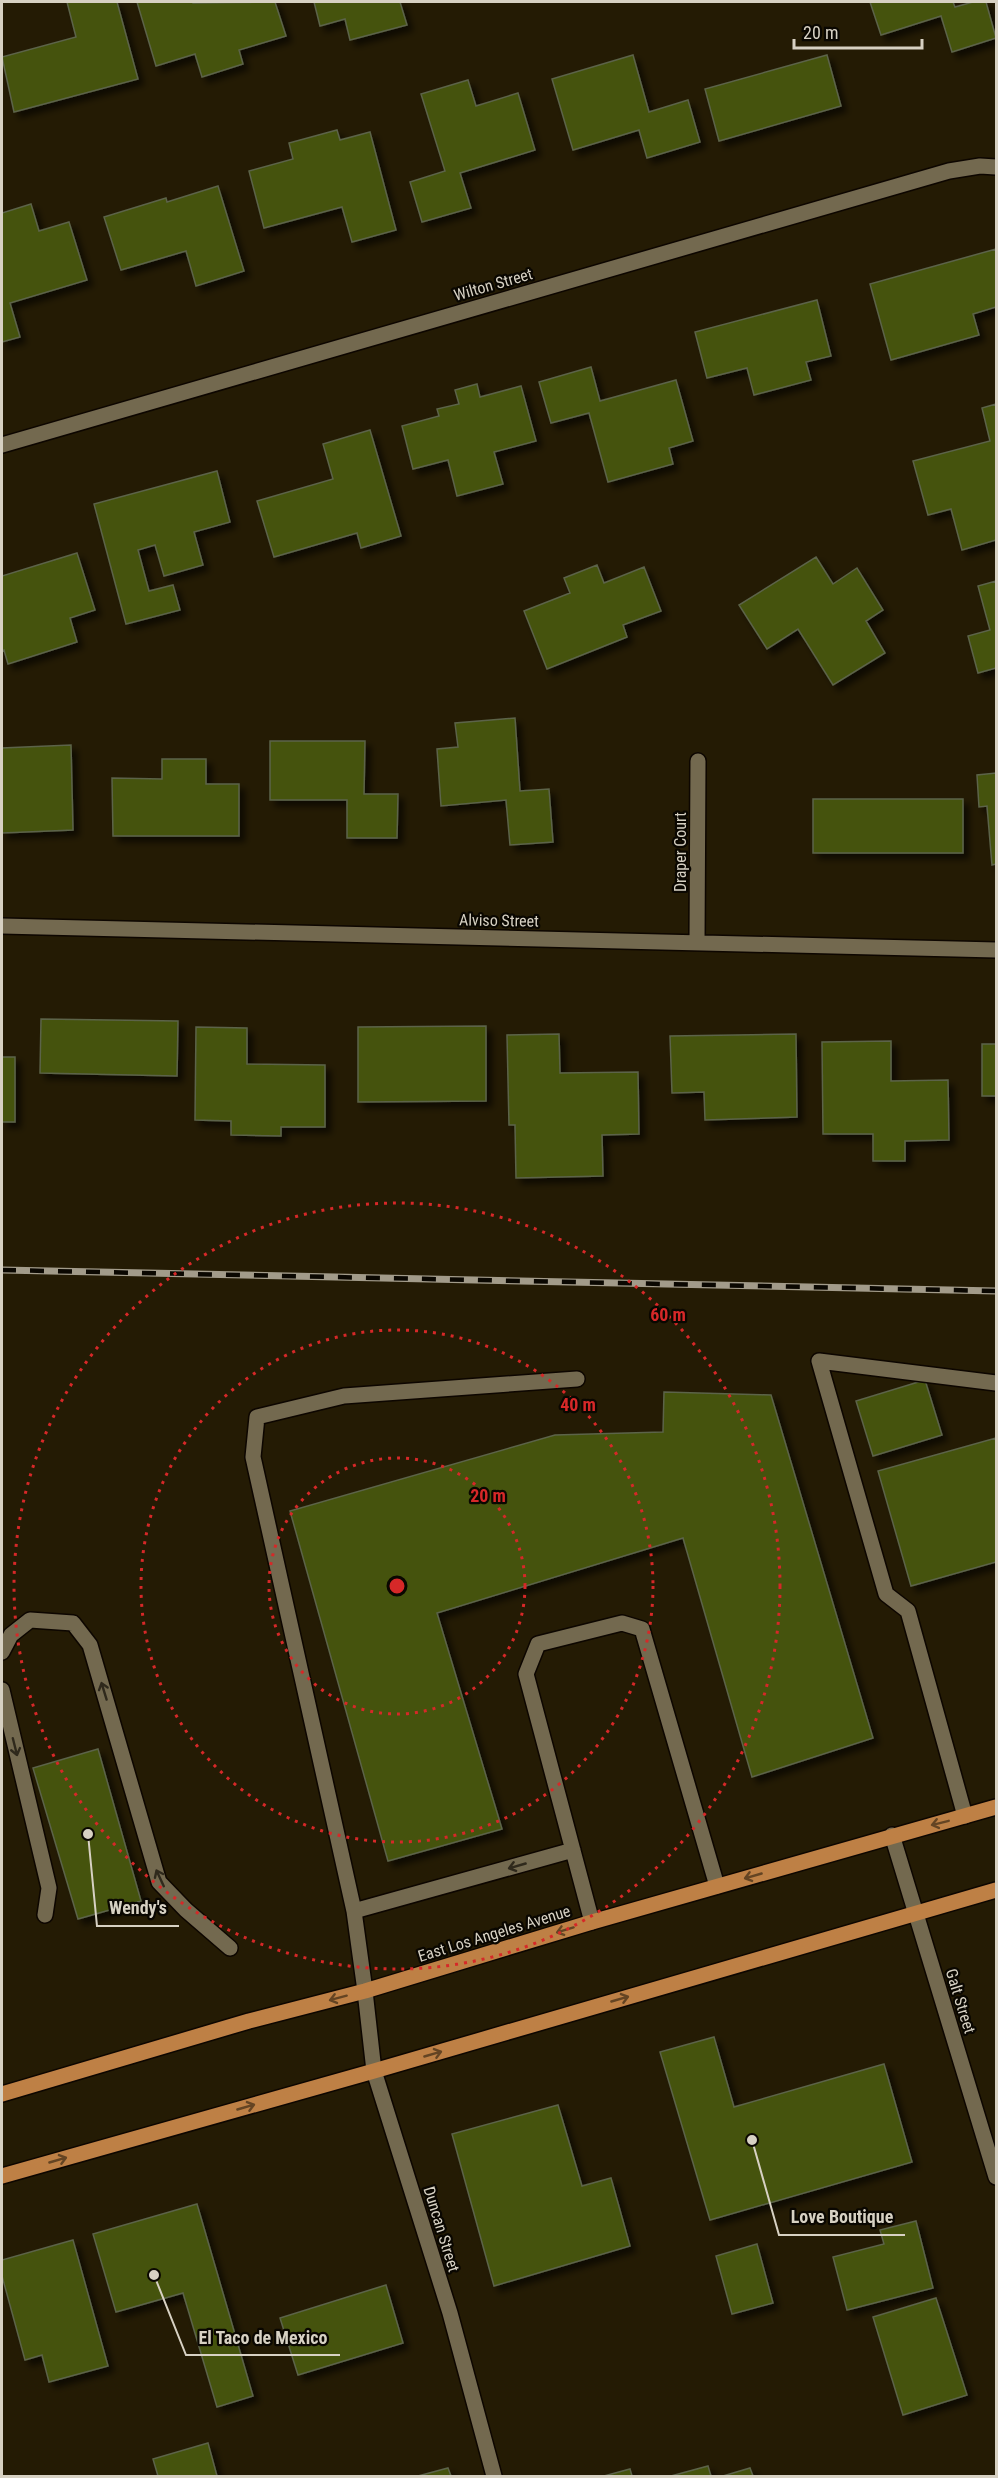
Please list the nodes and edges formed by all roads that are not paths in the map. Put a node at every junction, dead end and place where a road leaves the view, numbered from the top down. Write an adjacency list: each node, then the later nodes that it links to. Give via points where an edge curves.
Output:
1 (996, 167): 2 (street, Wilton Street, via 949,171)
2 (2, 445)
3 (698, 761): 5 (street, Draper Court)
4 (2, 926): 5 (street, Alviso Street)
5 (697, 943): 6 (street, Alviso Street)
6 (996, 950)
7 (577, 1380): 17 (street, Duncan Street, via 344,1396 257,1417 253,1457)
8 (996, 1383): 12 (street, via 819,1361 886,1594 908,1611)
9 (2, 1652): 21 (street, one-way to 9, via 159,1882 90,1645 73,1623 30,1620 11,1635)
10 (2, 1690): 19 (street, one-way to 19, via 49,1888)
11 (996, 1807): 12 (main road, East Los Angeles Avenue)
12 (965, 1816): 13 (main road, East Los Angeles Avenue, one-way to 13)
13 (892, 1836): 15 (main road, East Los Angeles Avenue, one-way to 15); 18 (street, Galt Street)
14 (573, 1850): 15 (street, via 526,1674 538,1644 622,1623 642,1629); 17 (street, one-way to 17); 20 (street)
15 (717, 1886): 20 (main road, East Los Angeles Avenue)
16 (996, 1890): 18 (main road)
17 (354, 1911): 22 (street, Duncan Street)
18 (915, 1913): 23 (main road, one-way to 18); 26 (street, Galt Street)
19 (45, 1915)
20 (592, 1922): 22 (main road, East Los Angeles Avenue, one-way to 22)
21 (230, 1948)
22 (365, 1991): 23 (street, Duncan Street); 24 (main road, East Los Angeles Avenue, one-way to 24)
23 (374, 2071): 25 (main road, one-way to 23); 27 (street, Duncan Street, via 450,2313)
24 (2, 2094)
25 (2, 2176)
26 (996, 2176)
27 (494, 2476)

